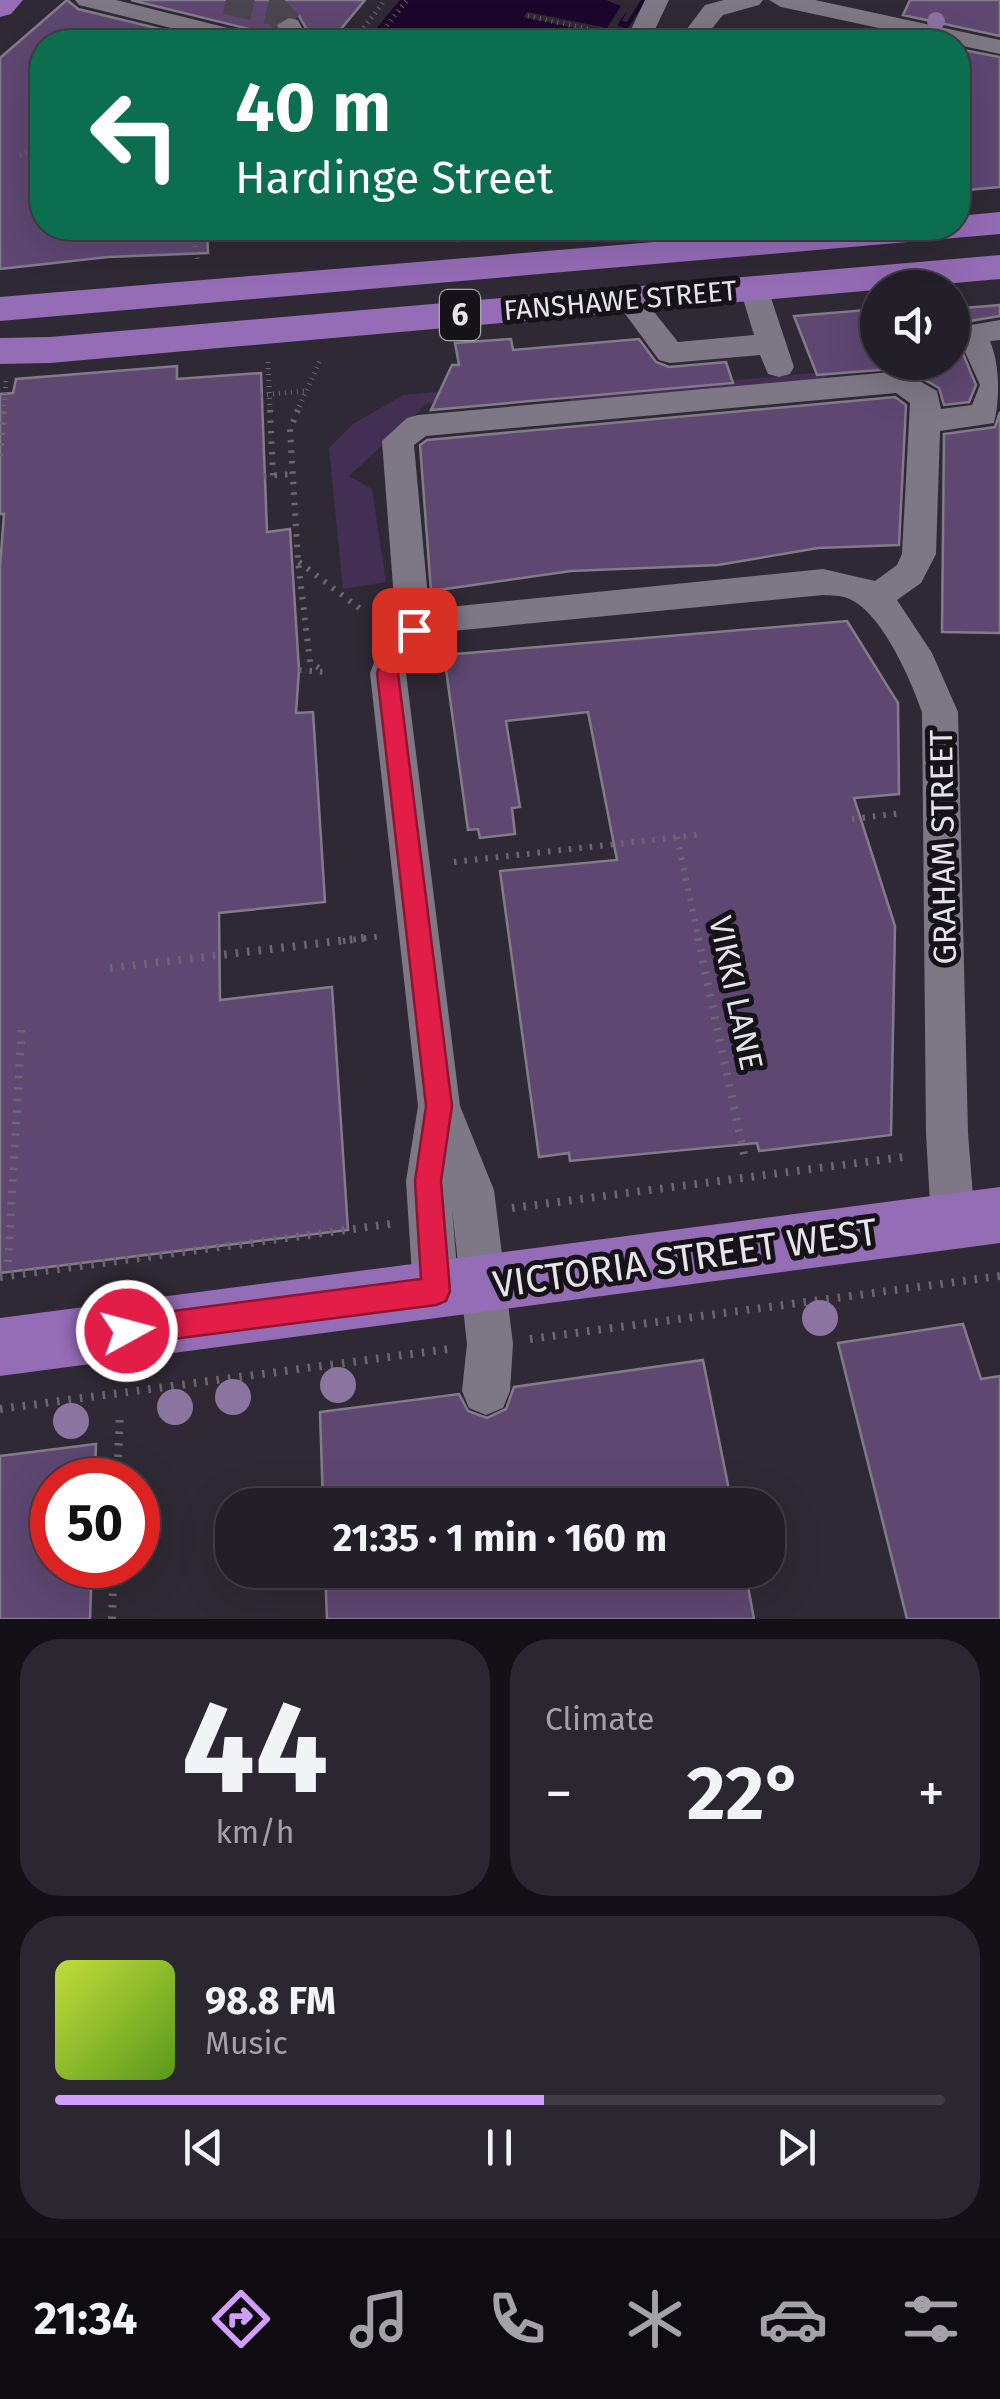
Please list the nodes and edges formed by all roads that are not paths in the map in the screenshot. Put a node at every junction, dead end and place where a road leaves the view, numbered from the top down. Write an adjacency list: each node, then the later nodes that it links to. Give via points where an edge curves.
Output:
1 (8, 0): 7 (main road)
2 (87, 0): 8 (street)
3 (155, 0): 8 (street)
4 (657, 0): 10 (street)
5 (752, 0): 11 (street, via 714,10)
6 (781, 0): 12 (street)
7 (0, 8)
8 (130, 10): 9 (street)
9 (208, 30)
10 (632, 30)
11 (699, 30)
12 (921, 30)
13 (970, 41): 14 (street)
14 (1000, 47)
15 (1000, 223): 16 (main road)
16 (970, 226)
17 (808, 240): 21 (main road, FANSHAWE STREET / 6)
18 (1000, 268): 19 (main road, FANSHAWE STREET / 6)
19 (754, 288): 20 (main road, FANSHAWE STREET / 6); 20 (street, via 776,357 670,353)
20 (629, 300): 23 (main road, FANSHAWE STREET / 6, via 50,350)
21 (0, 309)
22 (1000, 330): 24 (street, via 981,332 976,341)
23 (2, 364)
24 (998, 385): 25 (street, via 983,416)
25 (926, 421): 26 (street, via 932,489 916,563); 27 (street, via 926,399 902,382 418,426 398,441)
26 (874, 599): 27 (street, via 856,587 824,582 442,619); 28 (street, GRAHAM STREET, via 921,668 940,712 947,1132)
27 (414, 630): 29 (street, via 396,649 388,673 439,1106 428,1181)
28 (976, 1218): 29 (main road, VICTORIA STREET WEST)
29 (460, 1288): 30 (main road, VICTORIA STREET WEST); 31 (street, via 490,1344)
30 (0, 1347)
31 (486, 1390)

